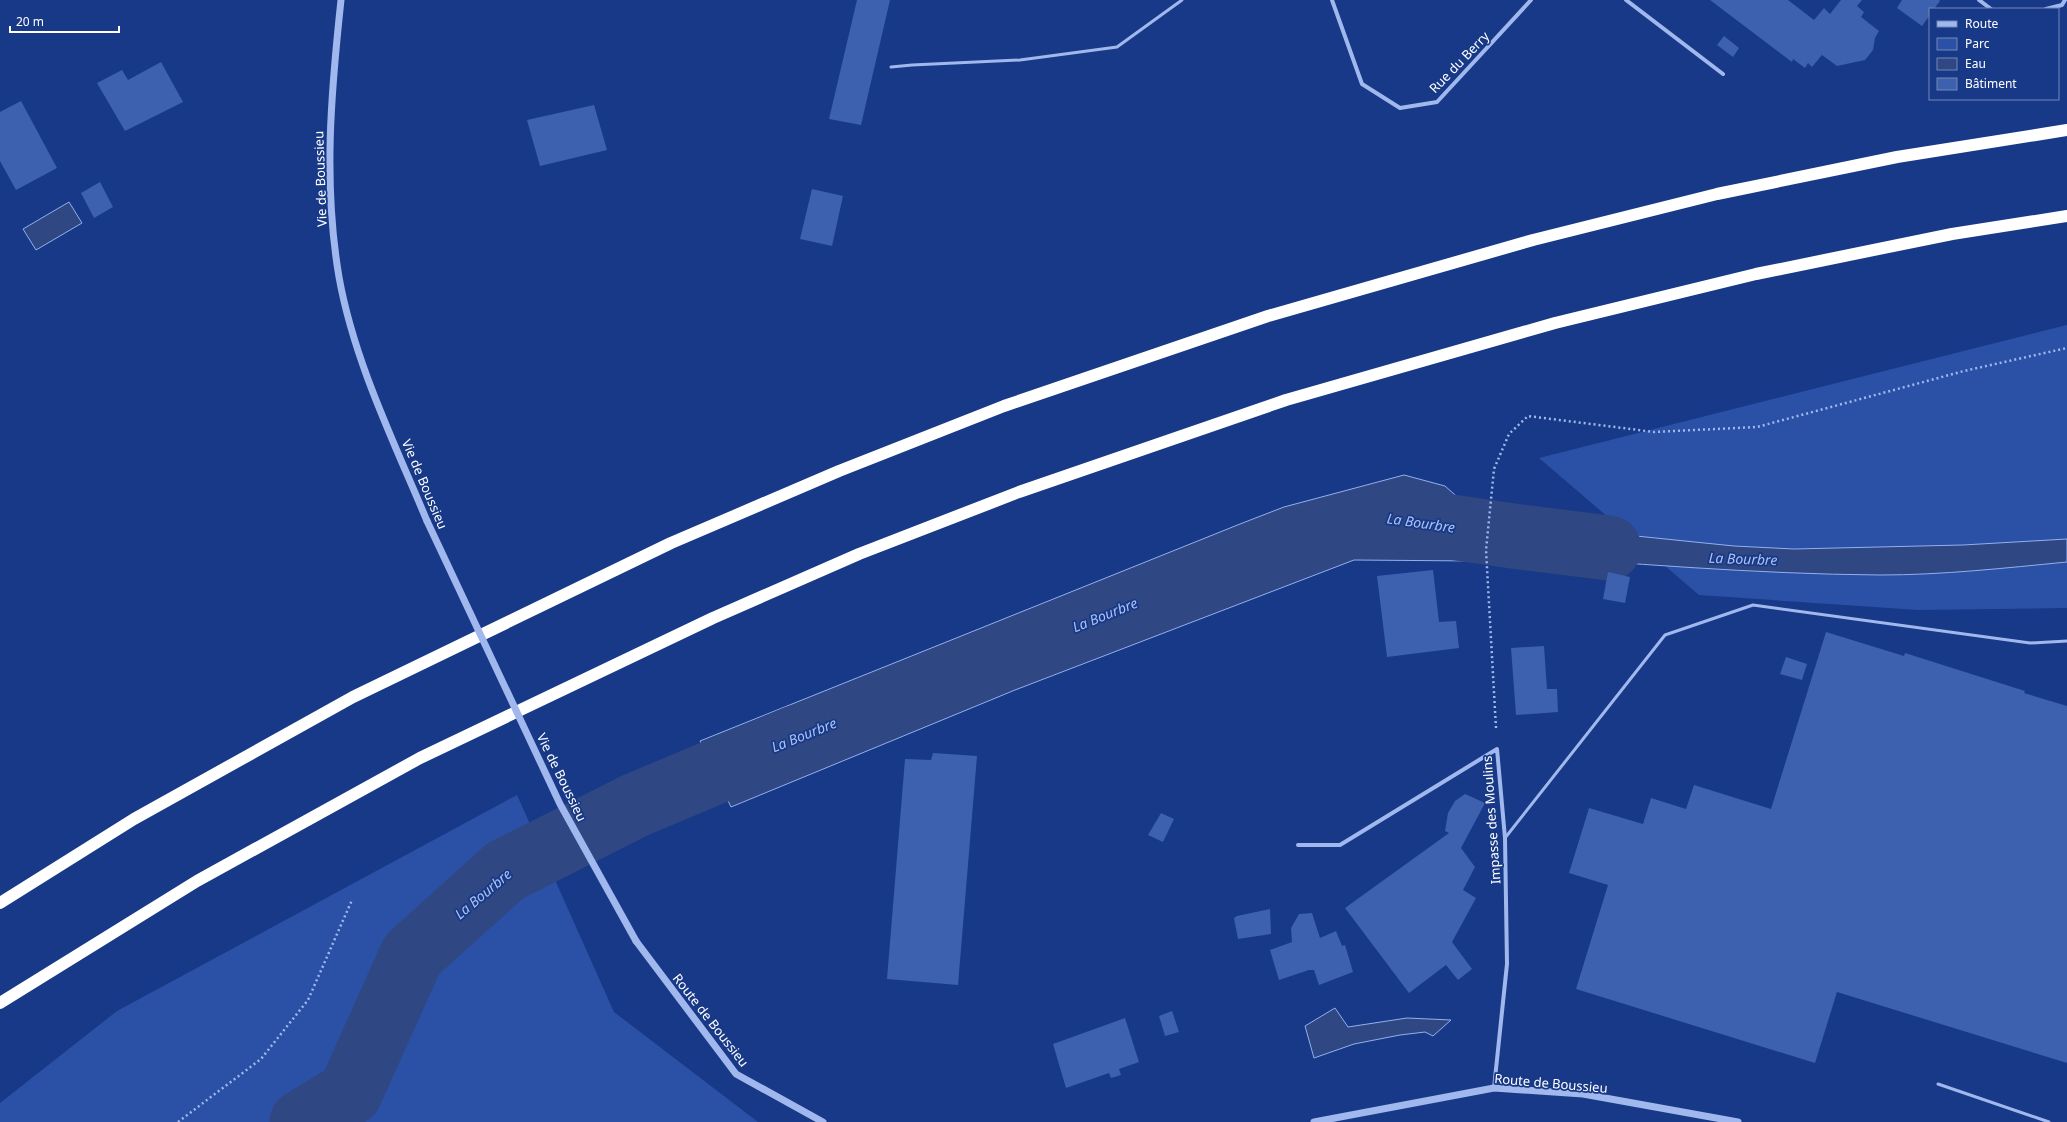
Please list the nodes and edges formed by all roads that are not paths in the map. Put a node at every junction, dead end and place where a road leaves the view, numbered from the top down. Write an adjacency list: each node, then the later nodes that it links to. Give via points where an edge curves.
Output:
1 (341, 0): 18 (street, Vie de Boussieu, bridge, via 334,60 329,145 330,206 340,277 356,344 427,521 560,804)
2 (1182, 0): 10 (lane, via 1117,47 1020,60)
3 (1332, 0): 4 (street, Rue du Berry, via 1362,84 1400,108 1437,102)
4 (1531, 0)
5 (1626, 0): 11 (street)
6 (1979, 0): 8 (street)
7 (2065, 0): 9 (street, via 2062,5)
8 (1990, 8)
9 (2050, 8)
10 (891, 67)
11 (1724, 74)
12 (2067, 130): 17 (highway, via 1881,160 1717,194 1540,238 1268,316 1004,406 839,471 671,543 353,698 134,819)
13 (2067, 216): 19 (highway, via 1952,234 1756,274 1555,323 1286,400 1019,492 859,554 713,618 420,758 197,881)
14 (2067, 641): 15 (lane, via 2030,643 1753,605 1665,634)
15 (1505, 838): 16 (street, Impasse des Moulins, via 1497,749 1340,845); 21 (street, Impasse des Moulins, via 1507,964)
16 (1298, 845)
17 (0, 903)
18 (636, 941): 22 (street, Route de Boussieu, via 736,1074)
19 (0, 1003)
20 (1938, 1084): 25 (lane)
21 (1494, 1088): 23 (street, Route de Boussieu); 24 (street, Route de Boussieu, via 1583,1094)
22 (823, 1122)
23 (1314, 1122)
24 (1738, 1122)
25 (2049, 1122)

